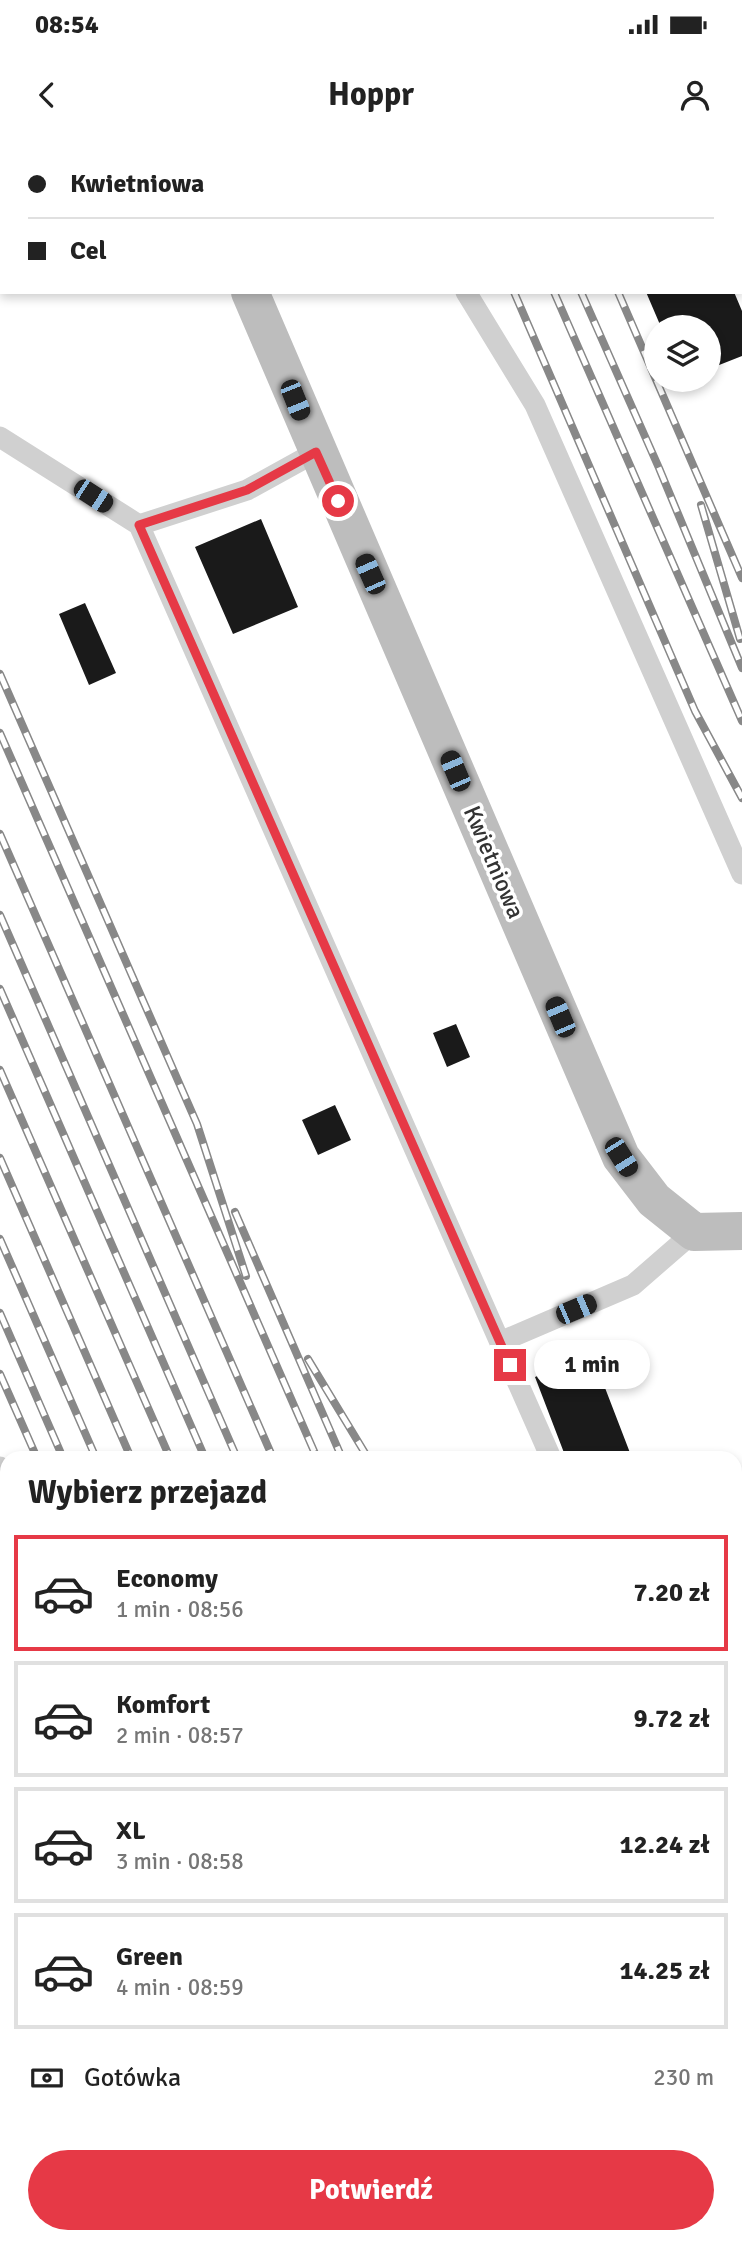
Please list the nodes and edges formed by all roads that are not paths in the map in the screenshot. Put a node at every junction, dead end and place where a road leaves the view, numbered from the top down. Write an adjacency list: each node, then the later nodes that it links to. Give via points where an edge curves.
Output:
1 (251, 294): 4 (street, Kwietniowa)
2 (467, 294): 6 (lane, via 536,405)
3 (0, 437): 5 (lane)
4 (316, 452): 5 (lane, via 247,490); 7 (street, Kwietniowa, via 612,1140 633,1177 654,1200)
5 (139, 525): 8 (lane)
6 (742, 874)
7 (719, 1232): 8 (lane, via 633,1285)
8 (500, 1342): 9 (lane)
9 (548, 1451)

